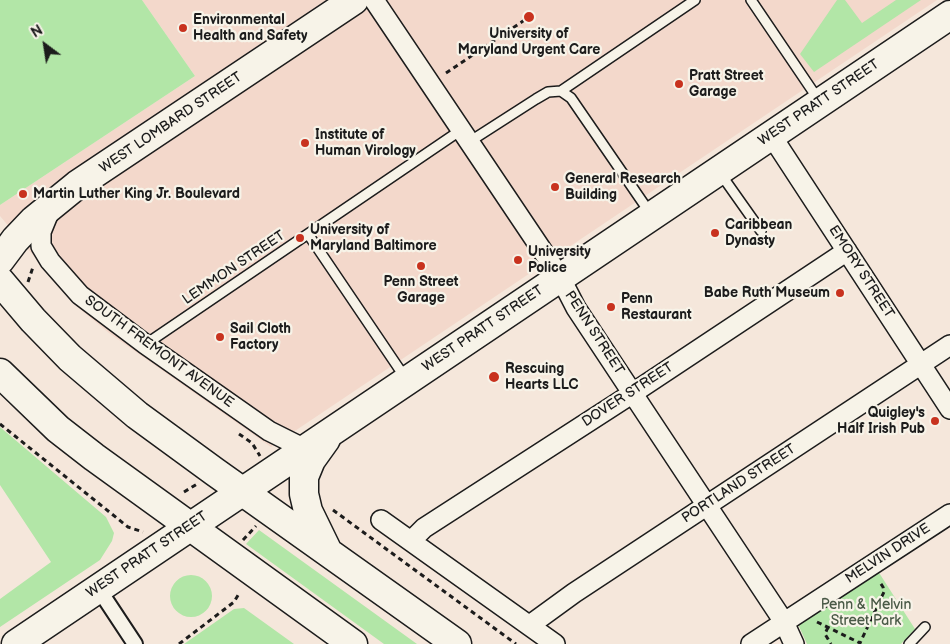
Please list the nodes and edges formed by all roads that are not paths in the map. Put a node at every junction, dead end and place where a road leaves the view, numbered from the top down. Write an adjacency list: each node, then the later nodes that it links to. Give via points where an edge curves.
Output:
1 (354, 0): 11 (main road, WEST LOMBARD STREET)
2 (374, 0): 9 (street, PENN STREET)
3 (695, 0): 6 (lane, LEMMON STREET)
4 (751, 0): 7 (lane)
5 (950, 14): 7 (main road, WEST PRATT STREET)
6 (561, 91): 9 (lane, LEMMON STREET, via 548,92); 12 (lane, via 571,98)
7 (820, 102): 8 (main road, WEST PRATT STREET)
8 (771, 135): 10 (main road, WEST PRATT STREET); 15 (street, EMORY STREET)
9 (465, 136): 14 (lane, LEMMON STREET); 17 (street, PENN STREET)
10 (718, 170): 12 (main road, WEST PRATT STREET); 13 (lane)
11 (52, 204): 16 (main road, WEST LOMBARD STREET, via 15,240); 19 (street, SOUTH FREMONT AVENUE, via 41,232 40,241 46,256 80,294)
12 (651, 215): 17 (main road, WEST PRATT STREET)
13 (761, 231)
14 (308, 234): 19 (lane, LEMMON STREET); 23 (lane)
15 (847, 251): 21 (street, EMORY STREET); 24 (street, DOVER STREET)
16 (0, 260)
17 (560, 277): 23 (main road, WEST PRATT STREET); 24 (street, PENN STREET, via 576,308)
18 (0, 281): 28 (main road, via 32,320 100,385)
19 (146, 344): 27 (street, SOUTH FREMONT AVENUE, via 269,431)
20 (950, 345): 21 (street, PORTLAND STREET)
21 (921, 365): 25 (street, EMORY STREET); 29 (street, PORTLAND STREET)
22 (0, 373): 32 (main road, via 64,434)
23 (407, 380): 26 (main road, WEST PRATT STREET)
24 (633, 393): 29 (street, PENN STREET); 33 (street, DOVER STREET, via 424,528)
25 (950, 409)
26 (332, 430): 27 (main road, WEST PRATT STREET); 34 (main road, via 311,460 304,477 308,511)
27 (304, 448): 28 (main road, WEST PRATT STREET)
28 (242, 491): 32 (main road, WEST PRATT STREET); 34 (main road)
29 (707, 506): 36 (street, PENN STREET); 37 (street, PORTLAND STREET)
30 (950, 514): 36 (street, MELVIN DRIVE)
31 (380, 520): 33 (street)
32 (190, 526): 35 (main road, WEST PRATT STREET); 41 (main road)
33 (411, 541): 37 (street)
34 (328, 553): 42 (main road)
35 (98, 588): 39 (main road, WEST PRATT STREET); 40 (street)
36 (784, 622): 44 (street, MELVIN DRIVE); 45 (street, PENN STREET)
37 (530, 625): 43 (street)
38 (925, 627): 46 (lane)
39 (16, 644)
40 (135, 644)
41 (353, 644)
42 (457, 644)
43 (555, 644)
44 (751, 644)
45 (794, 644)
46 (909, 644)

